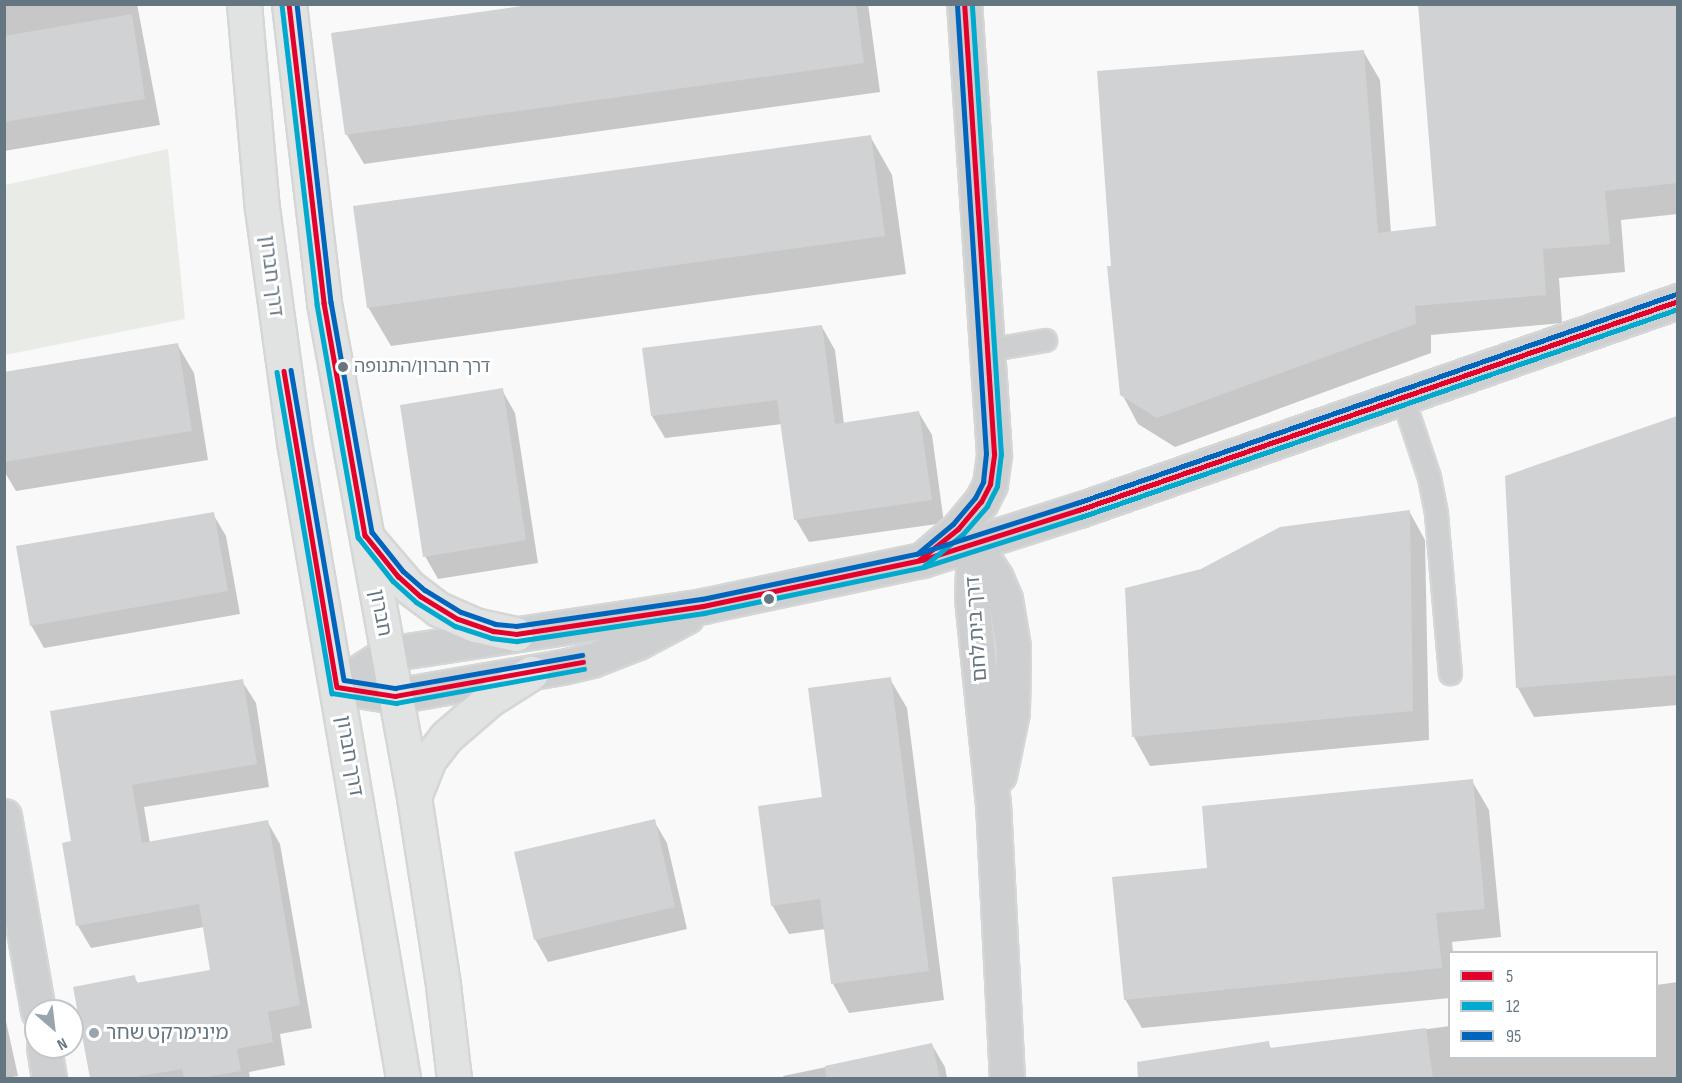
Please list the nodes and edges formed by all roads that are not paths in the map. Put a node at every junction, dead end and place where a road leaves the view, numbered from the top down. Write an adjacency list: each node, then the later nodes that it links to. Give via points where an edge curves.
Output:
1 (244, 4): 16 (highway, דרך חברון, via 270,277)
2 (289, 4): 8 (highway, חברון, via 324,303)
3 (964, 4): 6 (street)
4 (1677, 302): 7 (street)
5 (1045, 340): 6 (lane)
6 (986, 350): 10 (street, via 994,422 990,484 981,502 958,529)
7 (1402, 396): 9 (street); 15 (lane, via 1435,505)
8 (365, 535): 12 (highway, via 420,596 458,619); 13 (highway, חברון)
9 (974, 544): 10 (street); 25 (street, דרך בית לחם, via 1001,588 1013,647 1012,712 993,803)
10 (922, 560): 11 (street)
11 (703, 606): 12 (street); 14 (street, via 611,653)
12 (516, 634): 13 (street)
13 (387, 654): 16 (street); 17 (highway, חברון)
14 (531, 673): 17 (street); 18 (highway, via 490,699 446,737 429,759)
15 (1450, 673)
16 (337, 687): 17 (street); 23 (highway, דרך חברון)
17 (395, 696): 18 (highway, חברון)
18 (414, 796): 24 (highway, חברון)
19 (4, 816): 20 (street)
20 (36, 999)
21 (46, 1059): 22 (street)
22 (49, 1078)
23 (403, 1078)
24 (454, 1078)
25 (1007, 1078)

